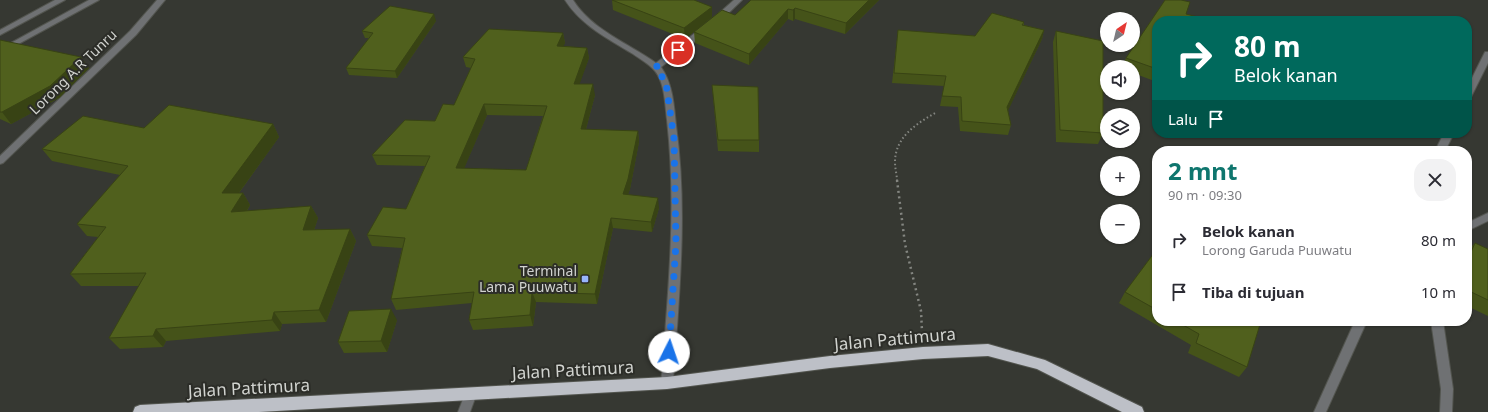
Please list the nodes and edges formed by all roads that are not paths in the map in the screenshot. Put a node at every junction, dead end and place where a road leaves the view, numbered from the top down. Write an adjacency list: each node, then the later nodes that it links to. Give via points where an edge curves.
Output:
1 (61, 0): 6 (street)
2 (95, 0): 7 (street)
3 (160, 0): 11 (street, Lorong A.R Tunru, via 133,33)
4 (568, 0): 9 (street, via 585,19 602,32)
5 (738, 0): 9 (street, via 711,25)
6 (0, 33)
7 (0, 52)
8 (1488, 54): 10 (street)
9 (656, 67): 16 (street, via 666,83 674,139 676,243)
10 (1472, 87)
11 (0, 160)
12 (1488, 217): 13 (street)
13 (1472, 225)
14 (1359, 326): 21 (street)
15 (1438, 326): 22 (street, via 1447,390)
16 (667, 382): 17 (highway, Jalan Pattimura); 20 (highway, Jalan Pattimura, via 830,362 988,350 1040,364)
17 (470, 393): 18 (highway, Jalan Pattimura); 19 (street)
18 (140, 412)
19 (464, 412)
20 (1136, 412)
21 (1320, 412)
22 (1446, 412)

